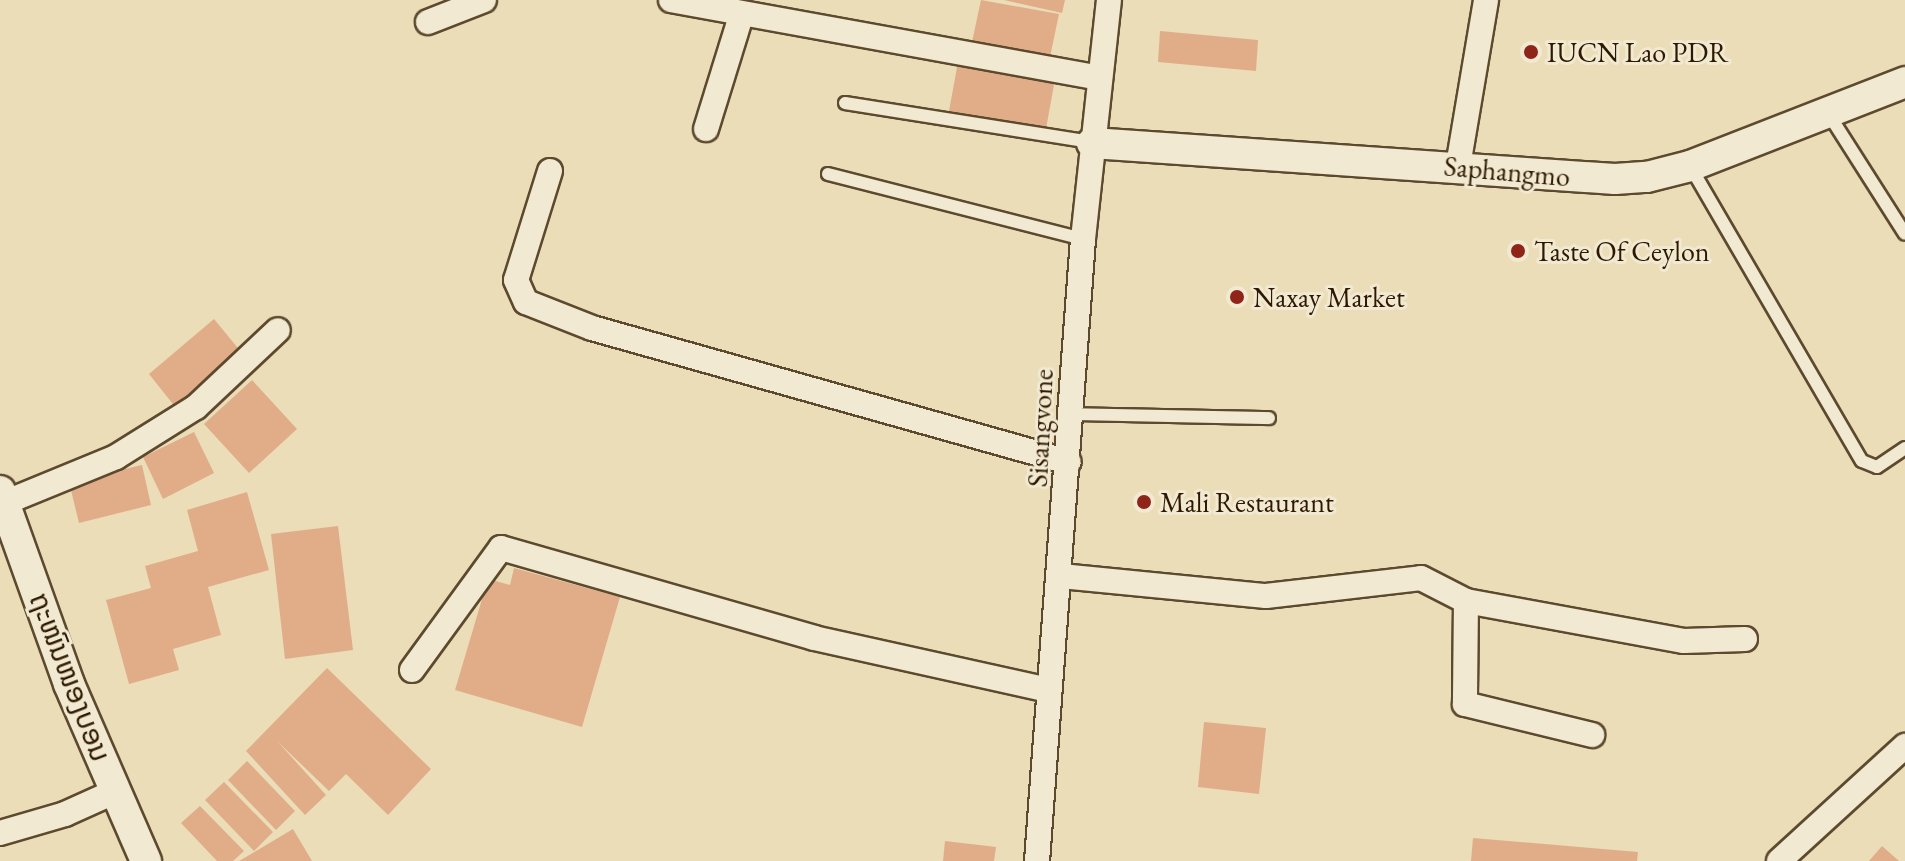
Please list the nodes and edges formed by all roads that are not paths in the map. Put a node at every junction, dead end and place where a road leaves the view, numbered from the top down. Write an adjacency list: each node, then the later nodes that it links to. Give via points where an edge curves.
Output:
1 (484, 0): 6 (street)
2 (671, 0): 5 (street)
3 (1109, 0): 7 (street, Sisangvone)
4 (1486, 0): 13 (street)
5 (742, 13): 7 (street); 11 (street)
6 (428, 22)
7 (1100, 78): 12 (street, Sisangvone)
8 (1905, 82): 10 (street, Saphangmo)
9 (845, 103): 12 (lane)
10 (1828, 113): 14 (street, Saphangmo); 17 (lane)
11 (706, 129)
12 (1092, 143): 13 (street, Saphangmo); 18 (street, Sisangvone)
13 (1458, 166): 14 (street, Saphangmo, via 1615,179)
14 (1690, 166): 22 (lane, via 1862,461 1877,467)
15 (550, 171): 23 (street, via 516,280 526,302 592,328)
16 (828, 174): 18 (lane)
17 (1905, 234)
18 (1083, 239): 20 (street, Sisangvone)
19 (278, 330): 24 (street, via 196,407 116,457)
20 (1070, 414): 21 (lane); 23 (street, Sisangvone)
21 (1269, 418)
22 (1905, 448)
23 (1068, 462): 25 (street, Sisangvone)
24 (2, 497): 32 (street, ຖະໜົນໜອງບອນ, via 69,684)
25 (1061, 576): 26 (street, via 1266,596 1421,578); 29 (street, Sisangvone)
26 (1466, 601): 27 (street, via 1684,641); 30 (street, via 1465,704)
27 (1745, 639)
28 (412, 670): 29 (street, via 501,548 814,638)
29 (1049, 690): 36 (street, Sisangvone)
30 (1592, 735)
31 (1905, 746): 34 (street)
32 (116, 791): 33 (street, via 65,814); 35 (street, ຖະໜົນໜອງບອນ)
33 (0, 833)
34 (1788, 857)
35 (146, 861)
36 (1037, 861)

